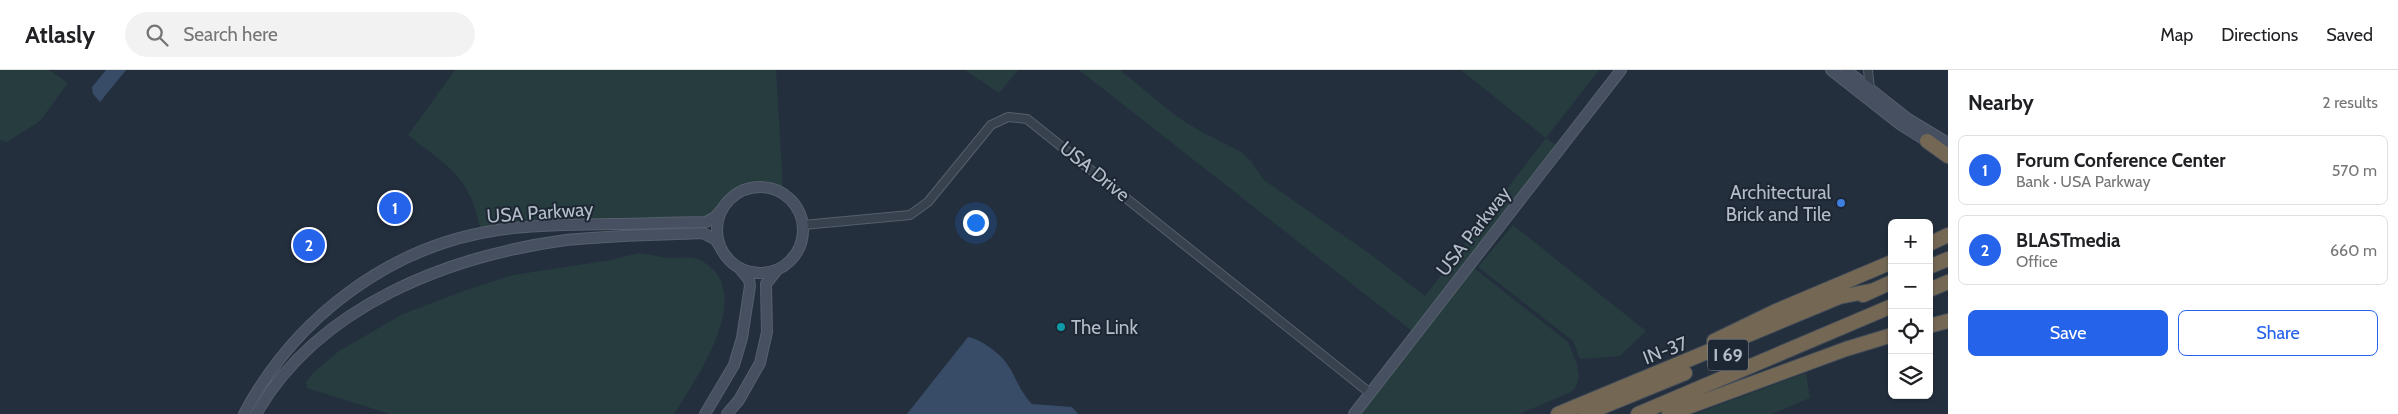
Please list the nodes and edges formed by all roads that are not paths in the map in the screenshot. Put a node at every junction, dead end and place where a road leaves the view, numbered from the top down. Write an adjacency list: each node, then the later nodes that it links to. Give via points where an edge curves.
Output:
1 (1621, 70): 30 (street, USA Parkway)
2 (1831, 70): 6 (street)
3 (1846, 70): 5 (street)
4 (1868, 70): 5 (street)
5 (1870, 89): 7 (street, via 1908,119)
6 (1927, 142): 8 (highway)
7 (1948, 143)
8 (1948, 155)
9 (723, 208): 10 (street, USA Parkway, via 740,192 754,187 769,188 789,198 799,210); 15 (street, via 717,233); 31 (street, USA Parkway, via 706,222 498,230 455,240 409,257 359,285 310,325 276,363)
10 (803, 225): 20 (street, via 798,251); 30 (street, USA Drive, via 896,217 917,212 991,125 1008,117 1027,119)
11 (1948, 236): 13 (highway)
12 (1948, 240): 14 (highway)
13 (1933, 244)
14 (1933, 245)
15 (723, 252): 19 (street, USA Parkway); 32 (street, USA Parkway, via 716,240 703,233 610,236 528,247 459,265 375,301 330,329 286,371)
16 (1948, 259): 18 (highway)
17 (1888, 264): 29 (highway, via 1776,311)
18 (1933, 265)
19 (738, 266): 20 (street, via 757,272); 33 (street, USA Parkway, via 750,286 742,338 730,374)
20 (777, 269): 34 (street, via 766,284 767,332 760,362 743,395)
21 (1948, 282): 23 (highway)
22 (1888, 284): 24 (highway, I 69)
23 (1933, 288)
24 (1870, 291): 29 (highway, IN-37, via 1839,297 1685,363); 37 (highway, I 69, via 1780,333)
25 (1888, 308): 38 (highway, I 69)
26 (1948, 321): 27 (highway)
27 (1933, 325)
28 (1888, 336): 39 (highway)
29 (1637, 380): 36 (highway, IN-37)
30 (1370, 393): 35 (street, USA Parkway)
31 (244, 414)
32 (256, 414)
33 (704, 414)
34 (727, 414)
35 (1354, 414)
36 (1558, 414)
37 (1585, 414)
38 (1638, 414)
39 (1669, 414)

